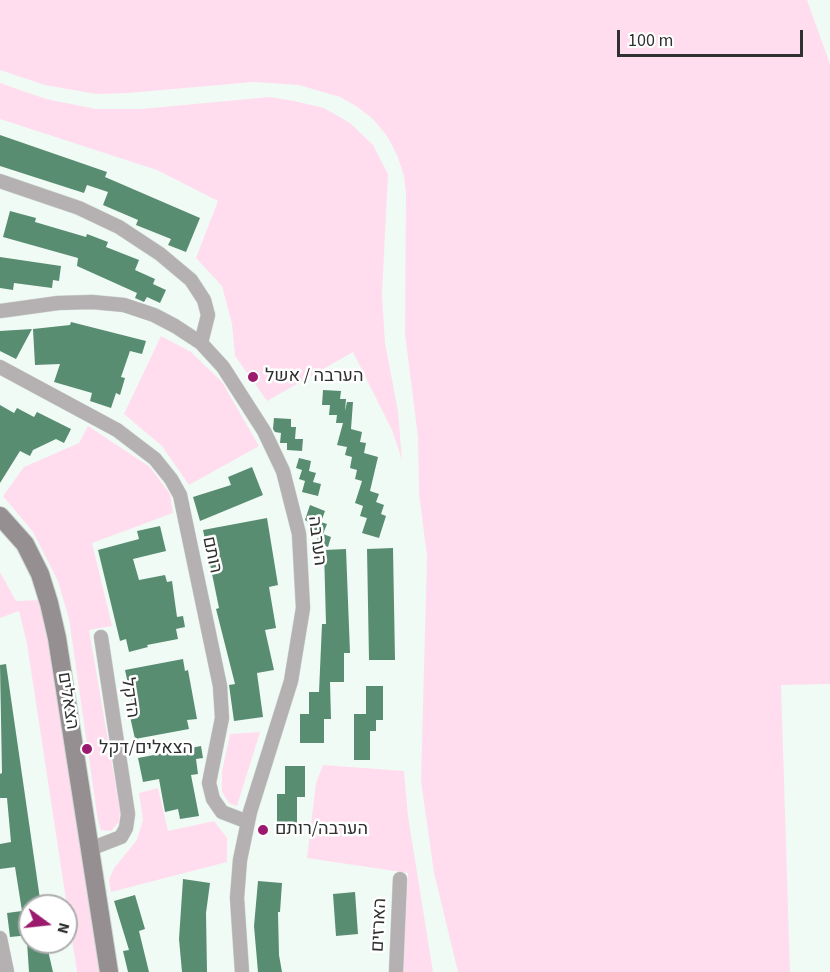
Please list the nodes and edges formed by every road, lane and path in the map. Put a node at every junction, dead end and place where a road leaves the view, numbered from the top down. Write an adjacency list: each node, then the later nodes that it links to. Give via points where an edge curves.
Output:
1 (0, 181): 3 (street, via 80,208 160,254 191,280 204,300 208,315)
2 (0, 311): 3 (street, הערבה, via 58,303 124,305 154,315)
3 (201, 343): 7 (street, הערבה, via 244,397 283,471 303,568 303,608 291,681)
4 (0, 367): 7 (street, רותם, via 117,430 155,459 180,495 220,686 222,718 208,783 222,813)
5 (0, 516): 8 (street, הצאלים, via 25,544 49,603)
6 (101, 637): 8 (street, הדקל, via 128,814 121,837)
7 (248, 822): 13 (street, הערבה, via 237,898)
8 (90, 849): 12 (street, הצאלים)
9 (400, 879): 14 (street, הארזים)
10 (0, 938): 11 (street)
11 (7, 972)
12 (108, 972)
13 (242, 972)
14 (396, 972)

